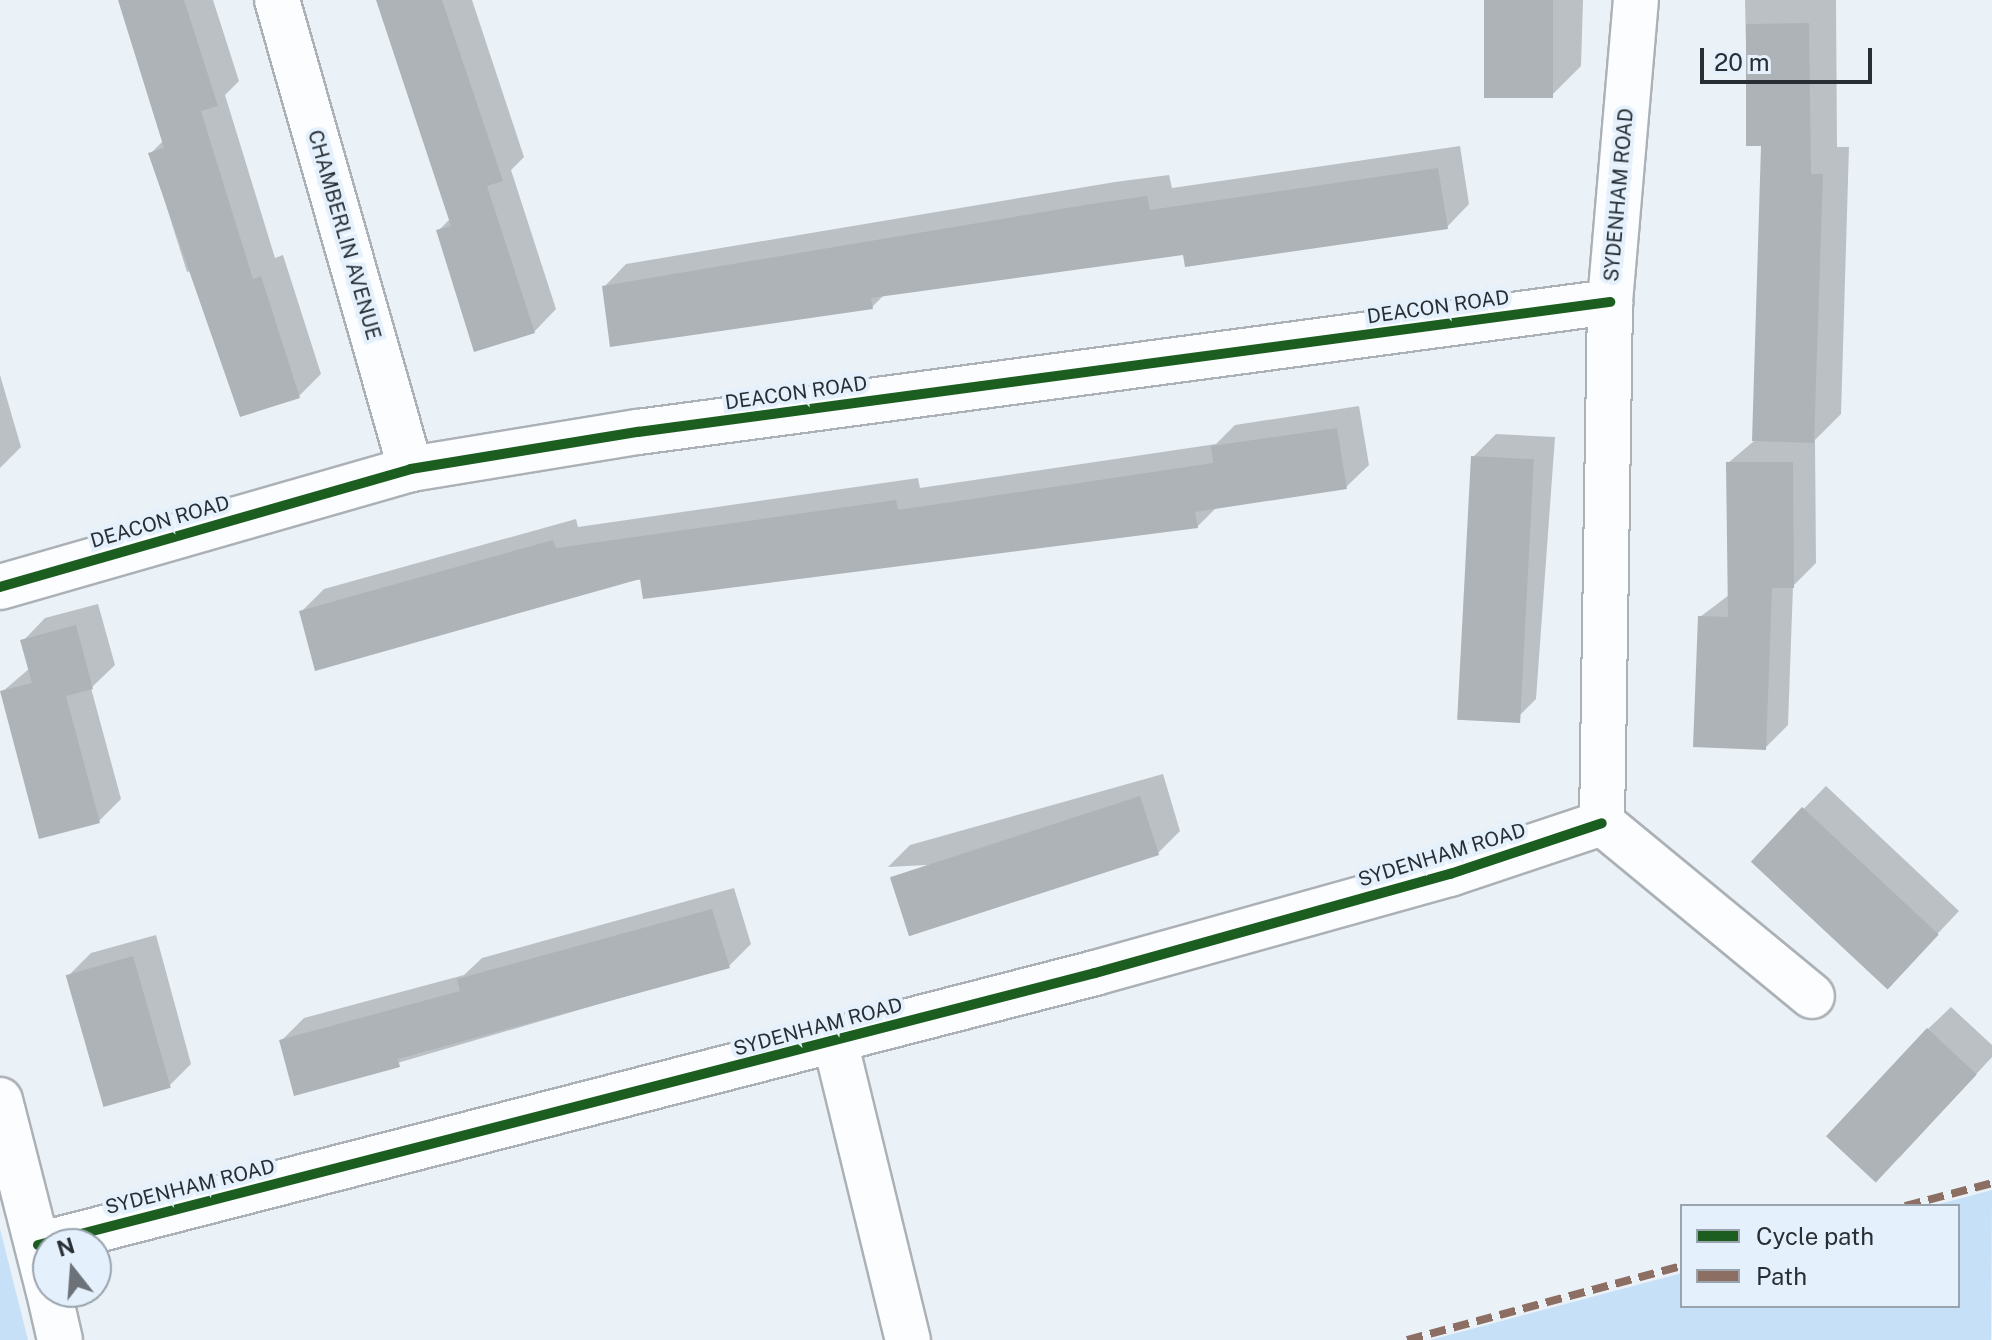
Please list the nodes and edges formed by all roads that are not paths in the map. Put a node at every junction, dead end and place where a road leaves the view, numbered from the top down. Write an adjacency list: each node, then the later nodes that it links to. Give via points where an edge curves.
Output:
1 (277, 0): 4 (street, CHAMBERLIN AVENUE)
2 (1636, 0): 3 (street, SYDENHAM ROAD)
3 (1610, 302): 4 (street, DEACON ROAD, via 638,432); 6 (street, SYDENHAM ROAD)
4 (411, 469): 5 (street, DEACON ROAD)
5 (0, 587)
6 (1602, 823): 7 (street); 8 (street, SYDENHAM ROAD, via 1450,874)
7 (1812, 996)
8 (835, 1041): 11 (street, SYDENHAM ROAD); 14 (street, SYDENHAM ROAD)
9 (0, 1100): 10 (street)
10 (34, 1228)
11 (104, 1228)
12 (52, 1308): 13 (street)
13 (60, 1340)
14 (908, 1340)

